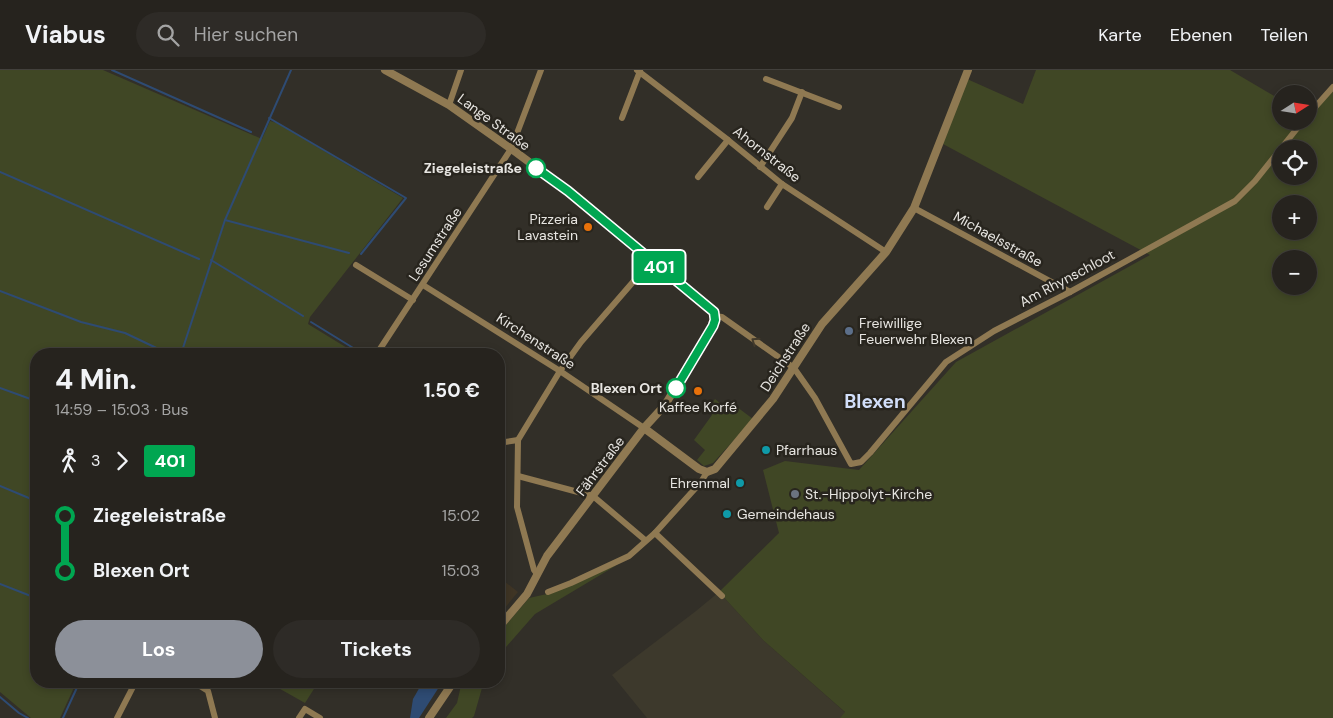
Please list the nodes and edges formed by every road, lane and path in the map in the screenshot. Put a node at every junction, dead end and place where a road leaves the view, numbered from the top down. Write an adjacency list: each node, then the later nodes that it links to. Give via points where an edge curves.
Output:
1 (385, 70): 9 (street, Lange Straße)
2 (461, 70): 9 (street)
3 (541, 70): 15 (street)
4 (639, 70): 12 (street); 14 (street, Ahornstraße)
5 (968, 70): 20 (street, Deichstraße)
6 (766, 79): 8 (street)
7 (1333, 87): 10 (street)
8 (802, 92): 11 (street); 16 (street, via 792,118)
9 (449, 104): 15 (street, Lange Straße)
10 (1318, 104)
11 (839, 107)
12 (622, 118)
13 (1296, 130): 25 (street, Am Rhynschloot, via 1235,201)
14 (728, 140): 16 (street, Ahornstraße); 17 (street)
15 (511, 149): 22 (street, Lange Straße); 24 (street, Lesumstraße)
16 (760, 167): 18 (street, Ahornstraße)
17 (698, 177)
18 (782, 184): 19 (street); 21 (street, Ahornstraße)
19 (767, 207)
20 (914, 208): 21 (street, Deichstraße); 25 (street, Michaelsstraße)
21 (886, 252): 29 (street, Deichstraße, via 822,324)
22 (652, 260): 27 (street, Lange Straße); 30 (street)
23 (356, 265): 26 (street)
24 (424, 285): 26 (street, Lesumstraße); 30 (street, Kirchenstraße)
25 (1070, 292): 34 (street, Am Rhynschloot, via 994,331 946,362 870,454 861,462)
26 (413, 300): 28 (street, Lesumstraße)
27 (715, 316): 29 (street, Lange Straße, one-way to 27, via 722,317); 31 (street, Fährstraße, via 713,326 674,392)
28 (381, 348)
29 (794, 368): 34 (street, Lange Straße, via 815,398); 35 (street, Deichstraße, via 734,448 715,469)
30 (560, 371): 31 (street, Kirchenstraße); 32 (street)
31 (644, 428): 35 (street, Kirchenstraße); 37 (street, Fährstraße)
32 (518, 440): 33 (street); 36 (street)
33 (505, 443)
34 (851, 464)
35 (707, 472): 38 (street, Deichstraße)
36 (518, 476): 37 (street); 40 (street, via 517,507)
37 (593, 496): 39 (street); 40 (street, Fährstraße)
38 (655, 533): 39 (street, Deichstraße); 42 (street)
39 (645, 540): 41 (street, Deichstraße, via 629,556)
40 (537, 574): 43 (street, Fährstraße)
41 (548, 592)
42 (722, 596)
43 (505, 620)
44 (132, 688): 47 (street)
45 (203, 688): 48 (street, via 208,691)
46 (449, 688): 51 (street)
47 (117, 718)
48 (215, 718)
49 (299, 718): 50 (street, via 305,709)
50 (320, 718)
51 (429, 718)

